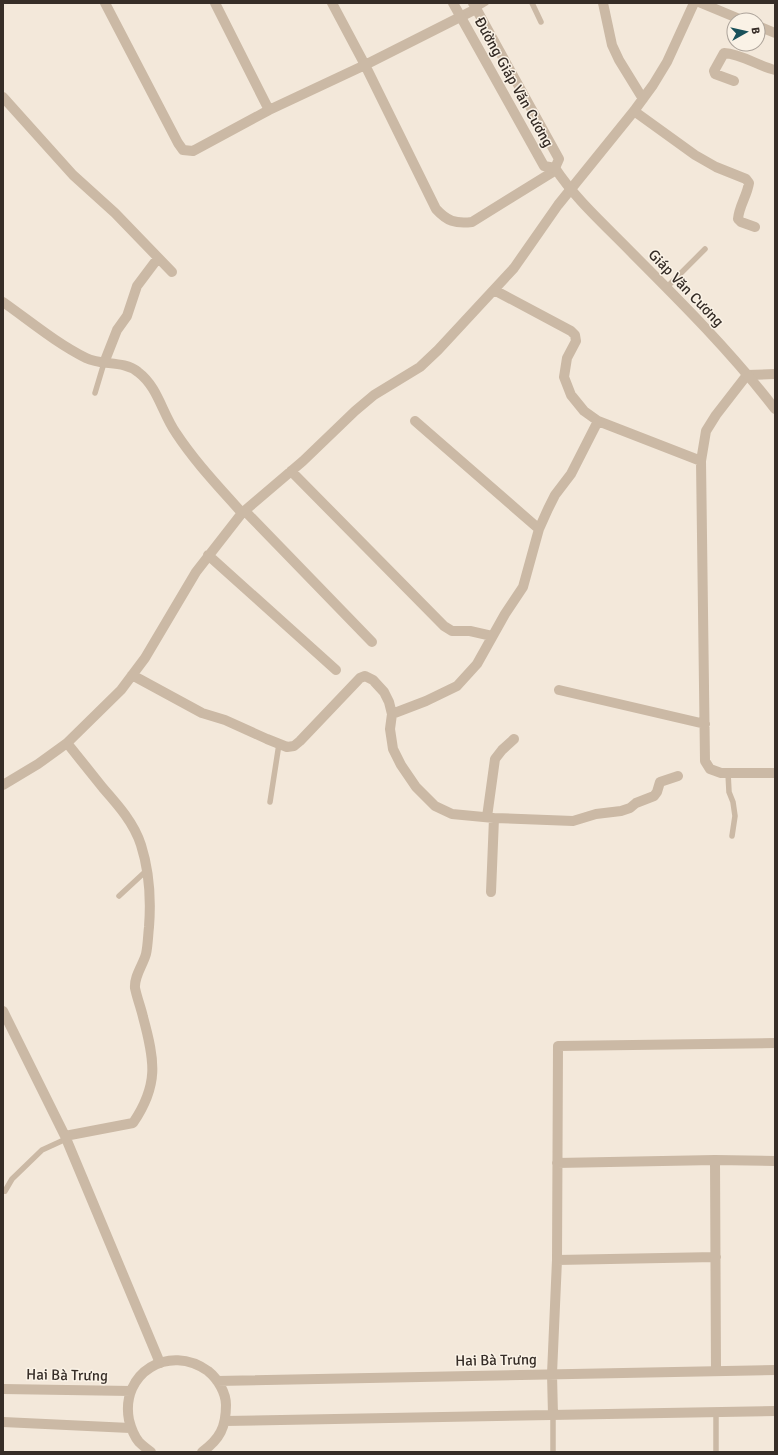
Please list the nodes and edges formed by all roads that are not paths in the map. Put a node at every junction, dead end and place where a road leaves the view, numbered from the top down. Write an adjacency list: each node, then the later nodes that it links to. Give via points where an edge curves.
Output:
1 (106, 3): 19 (street, via 183,150 193,151)
2 (215, 3): 19 (street)
3 (332, 3): 14 (street)
4 (453, 3): 12 (street, Đường Giáp Văn Cương)
5 (486, 3): 10 (lane)
6 (532, 3): 13 (lane)
7 (603, 3): 18 (street, via 612,45)
8 (694, 3): 18 (street, via 667,62)
9 (701, 3): 11 (street)
10 (475, 6): 12 (street); 21 (street, Đường Giáp Văn Cương, via 559,159)
11 (726, 13)
12 (460, 17): 14 (street); 21 (street, Đường Giáp Văn Cương, via 544,166)
13 (541, 22)
14 (365, 65): 19 (street); 21 (street, via 436,209 443,217 453,222 472,222)
15 (775, 70): 16 (street, via 731,53 724,53 714,71 715,74)
16 (734, 81)
17 (3, 97): 25 (street, via 73,175 115,213)
18 (643, 99): 20 (street)
19 (269, 110)
20 (634, 111): 22 (street); 23 (street, via 695,156 746,178 749,183 748,189 738,219)
21 (556, 169): 22 (street, Đường Giáp Văn Cương)
22 (570, 191): 27 (street, Giáp Văn Cương); 28 (street, via 514,268)
23 (755, 227)
24 (705, 250): 27 (lane)
25 (158, 258): 26 (street); 30 (street, via 137,286 127,316 114,337)
26 (172, 272)
27 (666, 288): 32 (street, Giáp Văn Cương)
28 (494, 290): 36 (street, via 575,335 576,341 567,358 564,377 571,395 584,411); 38 (street, via 420,367 374,395)
29 (3, 302): 30 (street, via 65,346 88,359)
30 (104, 363): 33 (lane); 39 (street, via 121,364 137,371 151,384 175,433 212,480)
31 (775, 374): 32 (street)
32 (747, 375): 34 (street, Giáp Văn Cương); 37 (street, via 706,431)
33 (95, 393)
34 (775, 409)
35 (415, 421): 40 (street)
36 (598, 421): 37 (street); 40 (street, via 571,474 555,495)
37 (701, 461): 48 (street)
38 (291, 471): 39 (street); 42 (street, via 444,626 452,631)
39 (243, 512): 41 (street); 43 (street)
40 (539, 529): 42 (street, via 523,587)
41 (208, 555): 44 (street); 45 (street)
42 (492, 636): 47 (street, via 477,664 456,686)
43 (372, 642)
44 (336, 670)
45 (132, 675): 50 (street, via 121,690); 51 (street, via 202,713 225,720)
46 (559, 690): 48 (street)
47 (392, 714): 51 (street, via 384,692 373,680 365,676 360,678 294,746); 57 (street, via 390,729 393,749 400,765 416,787 435,806 452,814)
48 (705, 724): 53 (street, via 705,761 710,769)
49 (514, 739): 57 (street, via 495,759)
50 (67, 743): 55 (street); 59 (street, via 131,824 141,845)
51 (279, 744): 56 (lane)
52 (775, 772): 53 (street)
53 (728, 773): 58 (lane, via 729,792 735,816)
54 (678, 776): 57 (street, via 660,782 654,796 622,811 562,822)
55 (3, 785)
56 (270, 802)
57 (491, 817): 60 (street)
58 (732, 836)
59 (146, 870): 61 (lane); 64 (street, via 149,927 146,954 138,971 135,987 150,1047 153,1077 149,1094 133,1124)
60 (491, 892)
61 (119, 896)
62 (3, 1011): 64 (street)
63 (775, 1043): 67 (street, via 558,1046)
64 (65, 1137): 68 (lane, via 42,1150 12,1179); 71 (street)
65 (715, 1160): 66 (street); 67 (street); 69 (street)
66 (775, 1161)
67 (557, 1163): 70 (street)
68 (5, 1191)
69 (716, 1257): 70 (street); 73 (street)
70 (557, 1260): 74 (street)
71 (160, 1363): 75 (street, via 183,1360 199,1365); 77 (street, via 150,1367)
72 (775, 1370): 73 (street, Hai Bà Trưng)
73 (716, 1371): 74 (street, Hai Bà Trưng)
74 (552, 1374): 75 (street, Hai Bà Trưng); 80 (street)
75 (217, 1381): 81 (street, via 226,1401)
76 (3, 1388): 77 (street, Hai Bà Trưng)
77 (131, 1391): 83 (street, via 127,1411)
78 (775, 1411): 79 (street)
79 (716, 1412): 80 (street); 87 (lane)
80 (553, 1415): 81 (street); 86 (lane)
81 (225, 1421): 85 (street, via 221,1432)
82 (3, 1422): 83 (street)
83 (130, 1428): 84 (street, via 139,1442)
84 (151, 1452)
85 (202, 1452)
86 (553, 1452)
87 (716, 1452)

